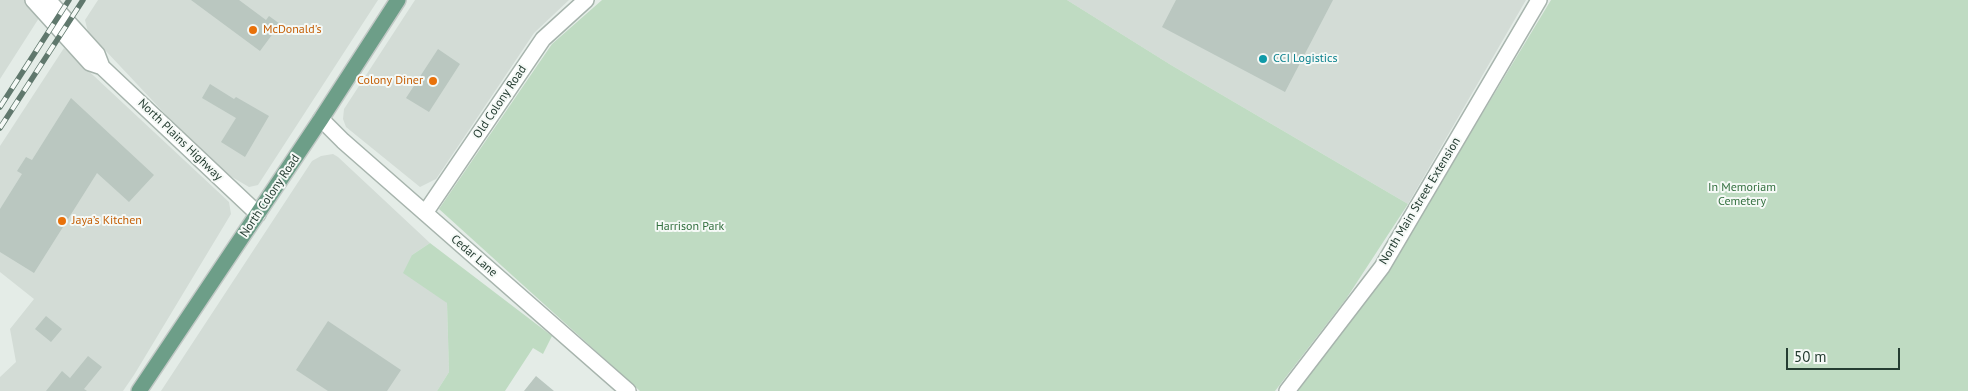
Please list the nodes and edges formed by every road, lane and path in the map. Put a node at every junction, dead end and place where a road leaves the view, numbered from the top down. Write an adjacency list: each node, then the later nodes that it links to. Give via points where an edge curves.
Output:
1 (33, 0): 6 (street, North Plains Highway, via 90,63)
2 (48, 0): 6 (street, North Plains Highway, via 98,54)
3 (398, 0): 7 (main road, North Colony Road)
4 (586, 0): 8 (street, Old Colony Road, via 543,39)
5 (1539, 0): 12 (street, North Main Street Extension, via 1382,267)
6 (102, 67): 9 (street, North Plains Highway)
7 (321, 119): 8 (street, Cedar Lane); 9 (main road, North Colony Road)
8 (425, 213): 11 (street, Cedar Lane)
9 (258, 214): 10 (main road, North Colony Road)
10 (139, 391)
11 (628, 391)
12 (1287, 391)

